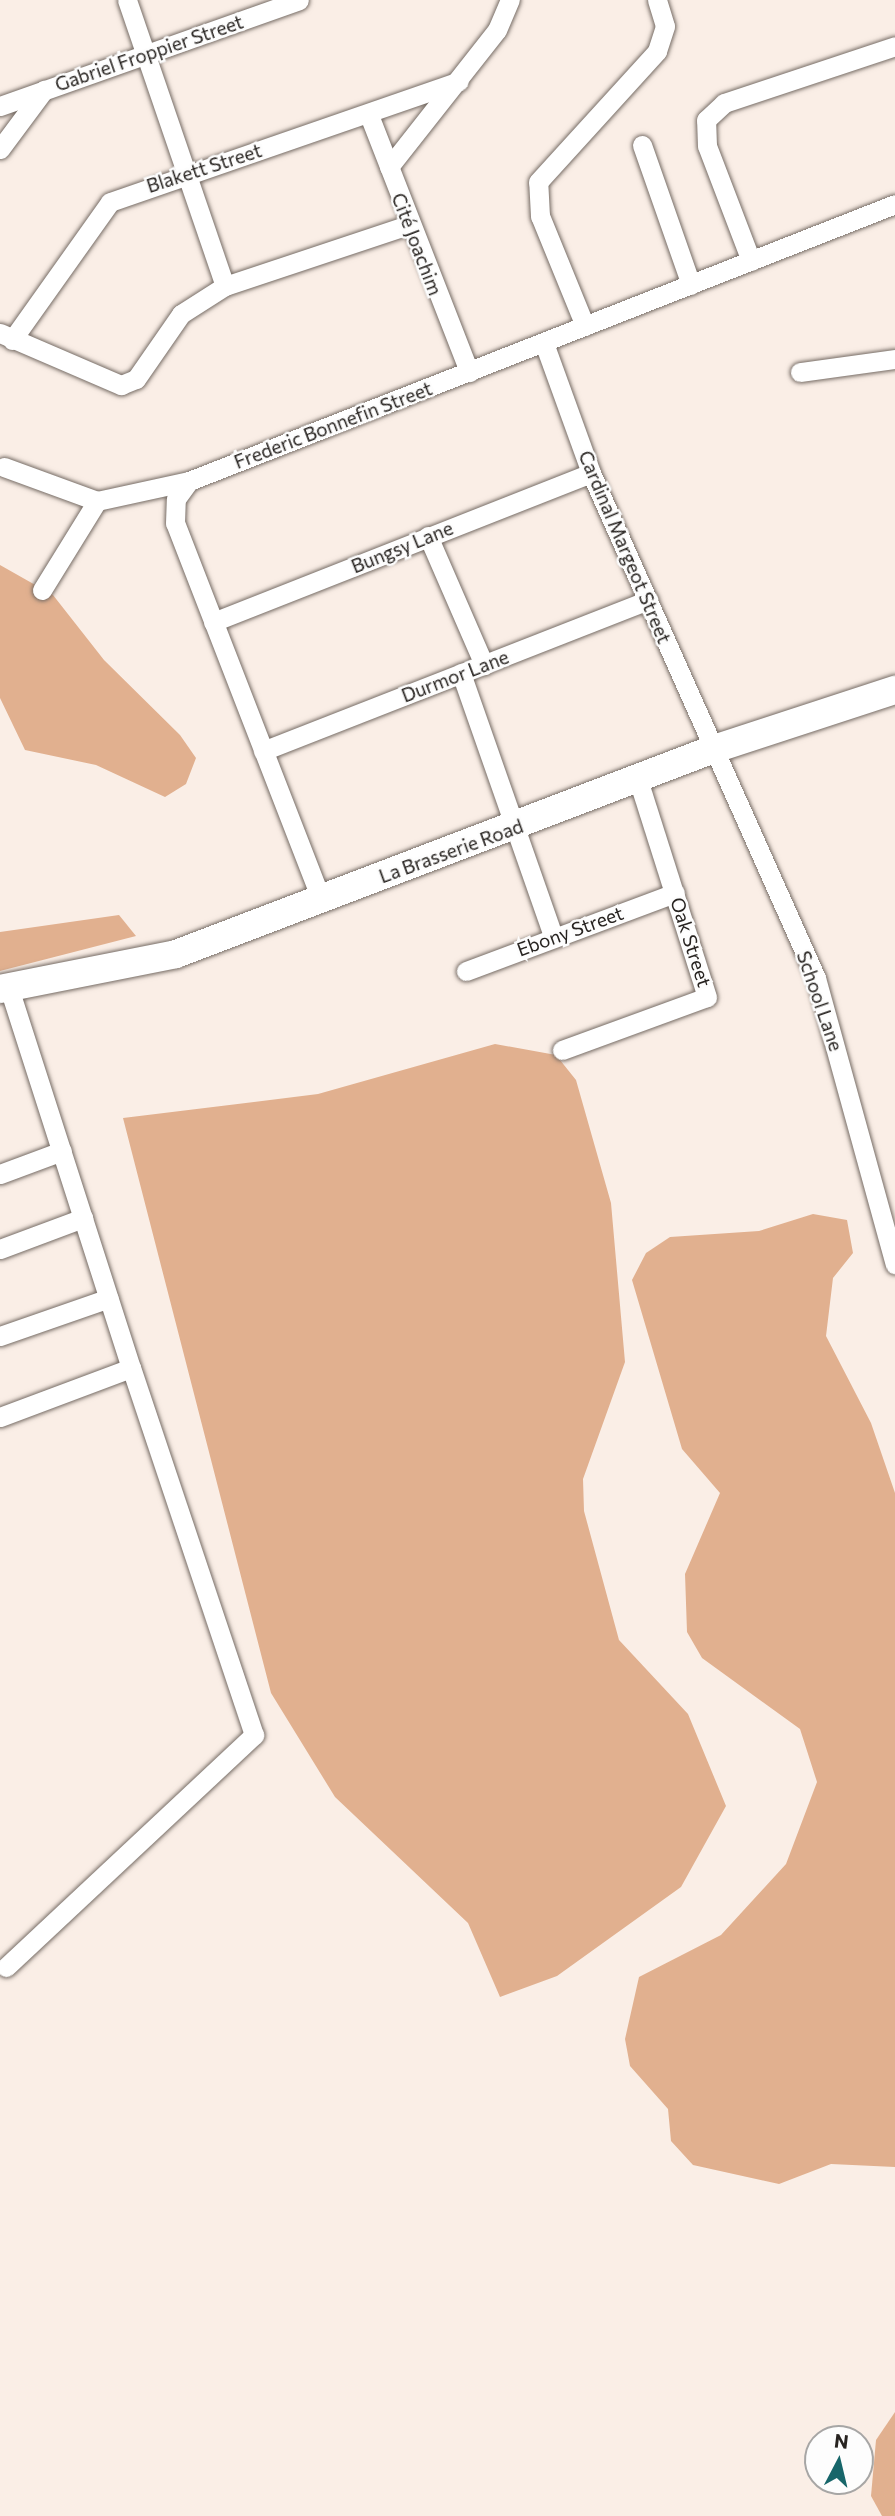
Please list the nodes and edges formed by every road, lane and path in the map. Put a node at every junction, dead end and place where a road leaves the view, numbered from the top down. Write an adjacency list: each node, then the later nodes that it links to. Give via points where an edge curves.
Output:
1 (127, 0): 6 (street)
2 (299, 0): 6 (street, Gabriel Froppier Street)
3 (510, 0): 7 (street)
4 (657, 0): 20 (street, via 665,26 657,51 538,182 540,216)
5 (895, 46): 17 (street, via 724,103 706,120 708,146)
6 (147, 54): 8 (street, Gabriel Froppier Street); 14 (street)
7 (459, 81): 10 (street, Blakett Street); 13 (street)
8 (44, 90): 9 (street, Gabriel Froppier Street); 12 (street)
9 (0, 106)
10 (369, 115): 13 (street, Cité Joachim); 14 (street, Blakett Street)
11 (642, 145): 18 (street)
12 (0, 149)
13 (388, 167): 16 (street, Cité Joachim)
14 (187, 173): 19 (street); 21 (street, Blakett Street, via 110,202)
15 (895, 204): 17 (street, Frederic Bonnefin Street)
16 (408, 225): 19 (street); 24 (street, Cité Joachim)
17 (751, 261): 18 (street, Frederic Bonnefin Street)
18 (691, 285): 20 (street, Frederic Bonnefin Street)
19 (225, 286): 21 (street, via 181,314 136,379 121,385)
20 (585, 326): 22 (street, Frederic Bonnefin Street)
21 (6, 337)
22 (544, 343): 24 (street, Frederic Bonnefin Street); 27 (street, Cardinal Margeot Street)
23 (895, 359): 25 (street)
24 (470, 372): 28 (street, Frederic Bonnefin Street)
25 (800, 372)
26 (4, 467): 29 (street)
27 (591, 473): 30 (street, Bungsy Lane); 32 (street, Cardinal Margeot Street)
28 (189, 481): 29 (street, Frederic Bonnefin Street); 33 (street, via 176,499 175,523)
29 (97, 501): 31 (street)
30 (428, 536): 33 (street, Bungsy Lane); 34 (street)
31 (42, 590)
32 (648, 600): 34 (street, Durmor Lane); 37 (street, Cardinal Margeot Street)
33 (213, 622): 38 (street)
34 (484, 665): 35 (street, Durmor Lane)
35 (461, 673): 38 (street, Durmor Lane); 40 (street)
36 (895, 690): 37 (main road, La Brasserie Road)
37 (711, 750): 39 (main road, La Brasserie Road); 50 (street, School Lane, via 816,978 870,1159)
38 (263, 751): 42 (street)
39 (638, 779): 40 (main road, La Brasserie Road); 41 (street, Oak Street)
40 (516, 828): 42 (main road, La Brasserie Road); 43 (street)
41 (675, 893): 43 (street, Ebony Street); 46 (street, Oak Street, via 707,997)
42 (321, 899): 45 (main road, La Brasserie Road, via 176,954)
43 (553, 936): 44 (street, Ebony Street)
44 (466, 971)
45 (5, 988): 47 (street)
46 (562, 1050)
47 (62, 1151): 48 (street); 51 (street)
48 (0, 1174)
49 (895, 1192): 50 (street)
50 (875, 1196): 53 (street, School Lane)
51 (83, 1218): 52 (street); 54 (street)
52 (0, 1249)
53 (895, 1264)
54 (109, 1298): 55 (street); 56 (street)
55 (0, 1336)
56 (131, 1368): 57 (street); 58 (street, via 254,1735)
57 (0, 1417)
58 (6, 1967)

